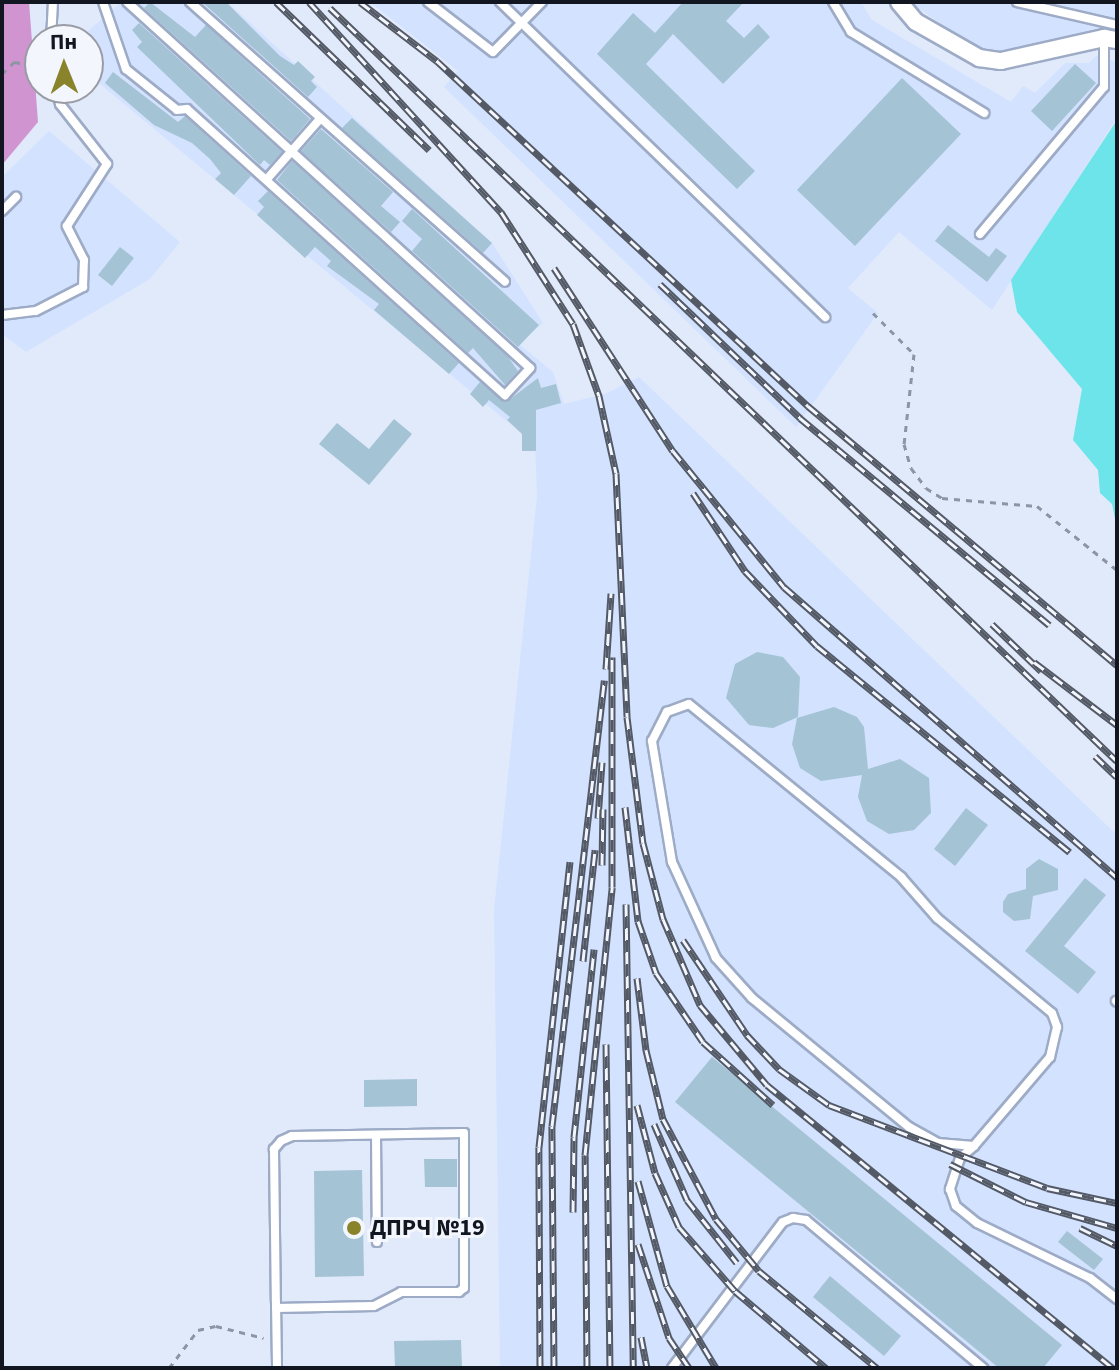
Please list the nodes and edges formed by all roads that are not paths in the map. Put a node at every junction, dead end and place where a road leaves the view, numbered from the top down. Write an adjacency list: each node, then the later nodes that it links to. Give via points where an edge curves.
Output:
1 (53, 2): 12 (lane)
2 (103, 2): 19 (lane, via 126,69 177,110 187,109)
3 (190, 2): 17 (lane)
4 (428, 2): 11 (lane, via 493,52)
5 (500, 2): 11 (lane)
6 (542, 2): 11 (lane)
7 (833, 2): 16 (lane, via 851,32)
8 (899, 2): 14 (street, via 916,22 979,58 1001,61)
9 (1017, 2): 13 (lane)
10 (130, 3): 18 (lane)
11 (520, 23): 25 (lane)
12 (52, 24)
13 (1117, 25)
14 (1110, 39): 22 (lane, via 1104,87)
15 (60, 104): 24 (lane, via 107,164 67,226 84,260 83,287 36,311)
16 (984, 113)
17 (319, 120): 18 (lane); 23 (lane)
18 (290, 152): 19 (lane); 19 (lane, via 530,368 505,395)
19 (267, 179)
20 (16, 197): 21 (lane)
21 (2, 211)
22 (980, 234)
23 (505, 282)
24 (2, 315)
25 (825, 317)
26 (376, 1135): 28 (lane); 30 (lane, via 292,1136 274,1149); 30 (lane, via 464,1133 464,1288 401,1292 374,1306)
27 (974, 1146): 27 (lane, via 938,1143 909,1127 752,998 716,958 672,862 652,741 667,712 689,704 901,877 937,918 1052,1013 1057,1027 1050,1057); 29 (lane, via 950,1178 956,1206 977,1223 1090,1278)
28 (377, 1242)
29 (1117, 1299)
30 (276, 1308): 31 (lane)
31 (277, 1368)
32 (672, 1368): 33 (lane, via 783,1222 793,1218 806,1220)
33 (983, 1368)

